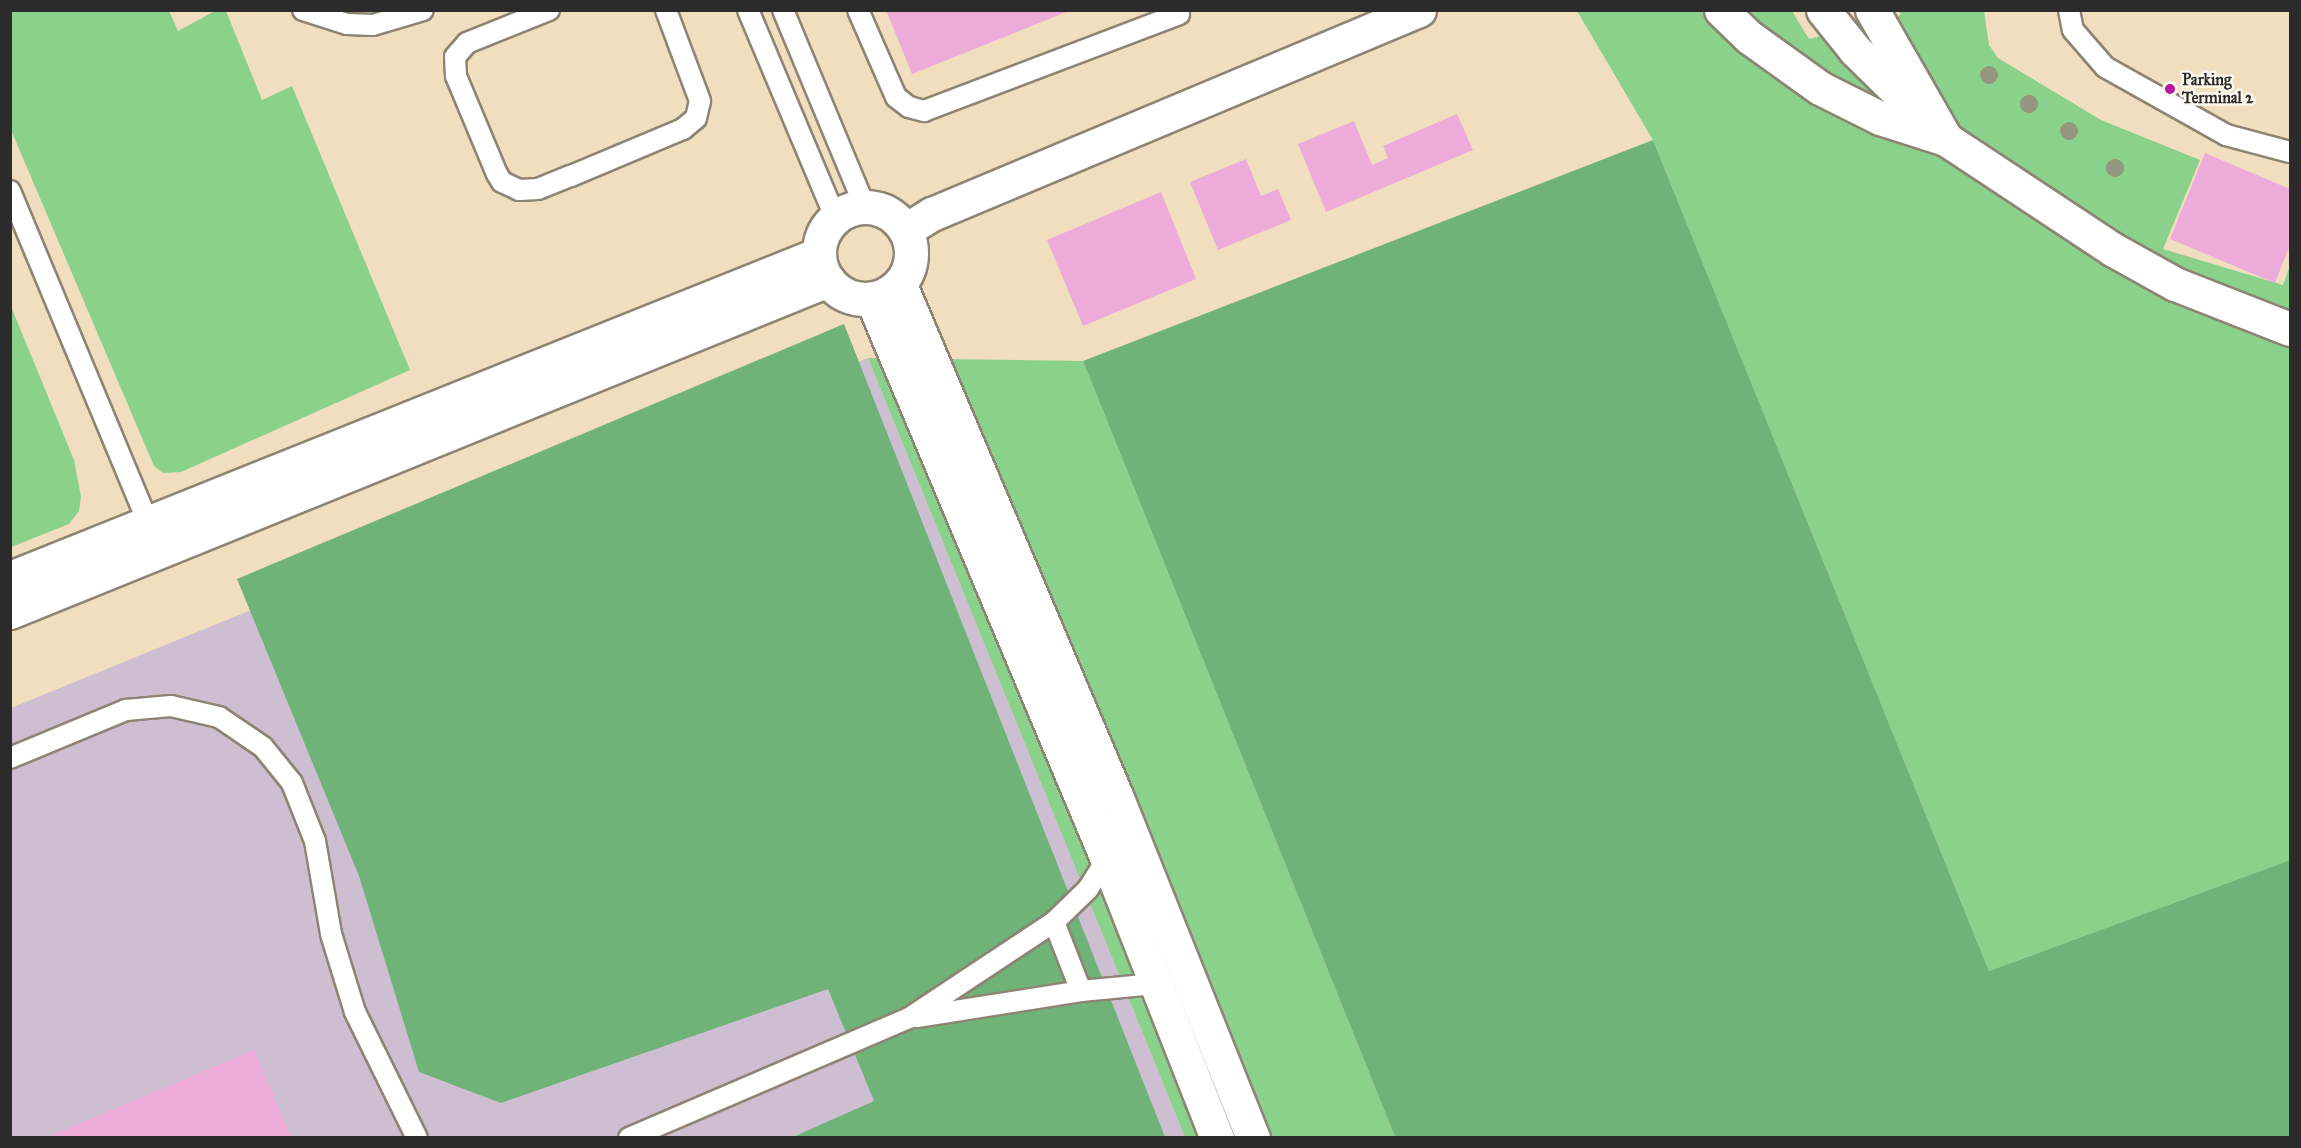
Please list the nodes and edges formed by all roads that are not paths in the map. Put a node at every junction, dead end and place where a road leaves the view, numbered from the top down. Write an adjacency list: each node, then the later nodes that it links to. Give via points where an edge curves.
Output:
1 (303, 10): 14 (lane, via 347,24)
2 (423, 10): 14 (lane)
3 (549, 10): 4 (lane, via 467,43 454,57 456,76 497,174 510,188 519,190 538,189 683,129 696,118 700,101)
4 (666, 10)
5 (748, 10): 18 (lane)
6 (783, 10): 18 (lane)
7 (858, 10): 13 (lane, via 896,97 909,107 924,111)
8 (1419, 10): 19 (street, via 932,214)
9 (1721, 10): 15 (street, via 1749,37 1820,88 1880,118)
10 (1823, 10): 15 (street, via 1855,50)
11 (1872, 10): 15 (street)
12 (2069, 10): 16 (lane, via 2073,30 2105,67 2226,135)
13 (1179, 14)
14 (370, 18)
15 (1946, 139): 22 (street, via 2112,249 2175,284)
16 (2290, 152)
17 (10, 191): 23 (lane)
18 (850, 212): 19 (street, via 881,209); 20 (street, via 823,234)
19 (906, 230): 21 (street, via 912,258)
20 (823, 267): 21 (street, via 840,292 855,299); 23 (street)
21 (886, 292): 27 (street); 35 (street, via 1117,798)
22 (2290, 328)
23 (154, 538): 24 (street); 25 (street)
24 (10, 578)
25 (10, 612)
26 (10, 758): 32 (lane, via 126,710 171,706 219,717 263,747 292,783 315,841 331,934 356,1012)
27 (1107, 859): 28 (lane, via 1088,889); 29 (street)
28 (1054, 922): 30 (lane); 31 (lane)
29 (1155, 984): 30 (lane); 34 (street)
30 (1081, 991): 31 (lane)
31 (909, 1018): 33 (lane)
32 (417, 1137)
33 (629, 1137)
34 (1217, 1137)
35 (1253, 1137)

